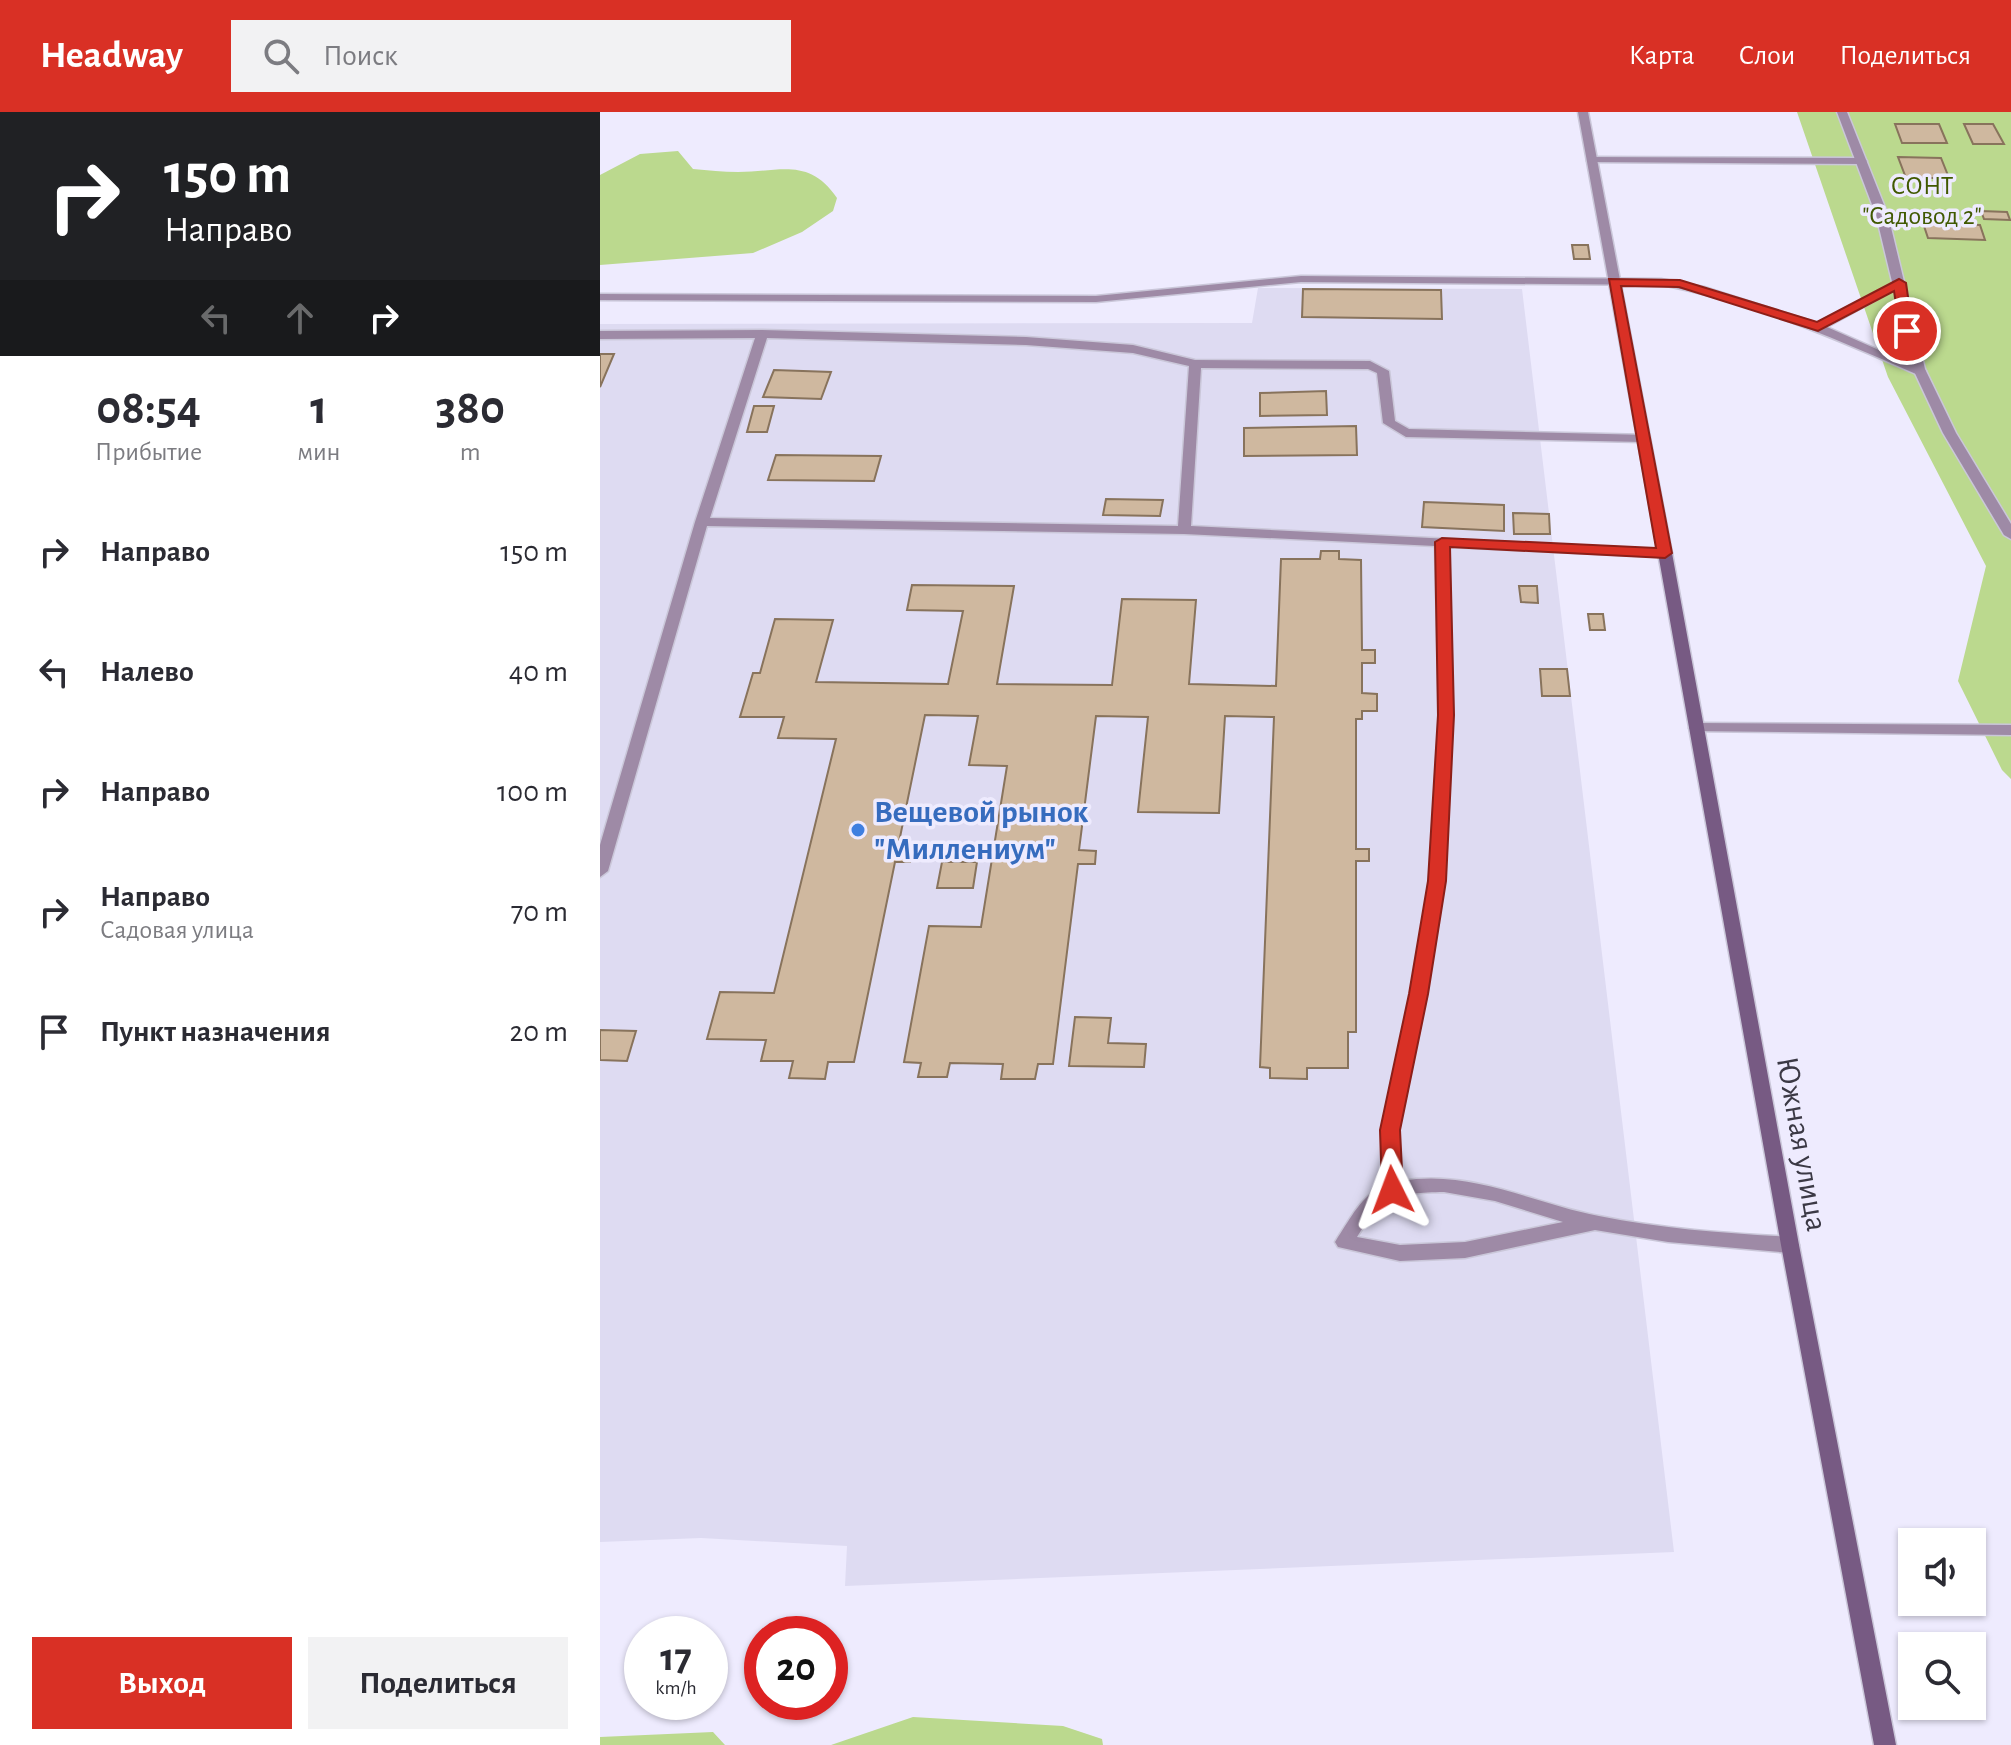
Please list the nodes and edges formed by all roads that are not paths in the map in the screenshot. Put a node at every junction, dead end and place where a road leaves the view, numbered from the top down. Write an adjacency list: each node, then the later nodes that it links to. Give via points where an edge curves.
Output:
1 (1583, 112): 3 (street)
2 (1842, 112): 4 (street)
3 (1591, 159): 4 (street); 5 (street)
4 (1862, 161): 6 (street)
5 (1614, 282): 7 (street, via 1301,279 1096,299); 8 (street, via 1680,284); 13 (street)
6 (1899, 283): 8 (street); 12 (street)
7 (600, 297)
8 (1818, 327): 12 (street)
9 (762, 334): 10 (street); 11 (street, via 1091,344); 14 (street)
10 (600, 335)
11 (1195, 364): 13 (street, via 1370,365 1383,371 1389,423 1406,433); 15 (street)
12 (1920, 371): 16 (street)
13 (1643, 438): 18 (street)
14 (702, 522): 15 (street); 21 (street)
15 (1184, 530): 17 (street)
16 (2011, 535)
17 (1442, 542): 18 (street); 22 (street, via 1446,715 1437,881 1390,1130)
18 (1665, 553): 19 (street, Южная улица)
19 (1696, 728): 20 (street); 24 (street, Южная улица)
20 (2011, 730)
21 (600, 871)
22 (1392, 1190): 23 (street, via 1472,1189); 23 (street, via 1376,1198 1344,1242 1400,1253 1465,1250)
23 (1595, 1223): 24 (street)
24 (1790, 1245): 25 (street, Южная улица)
25 (1885, 1745)

